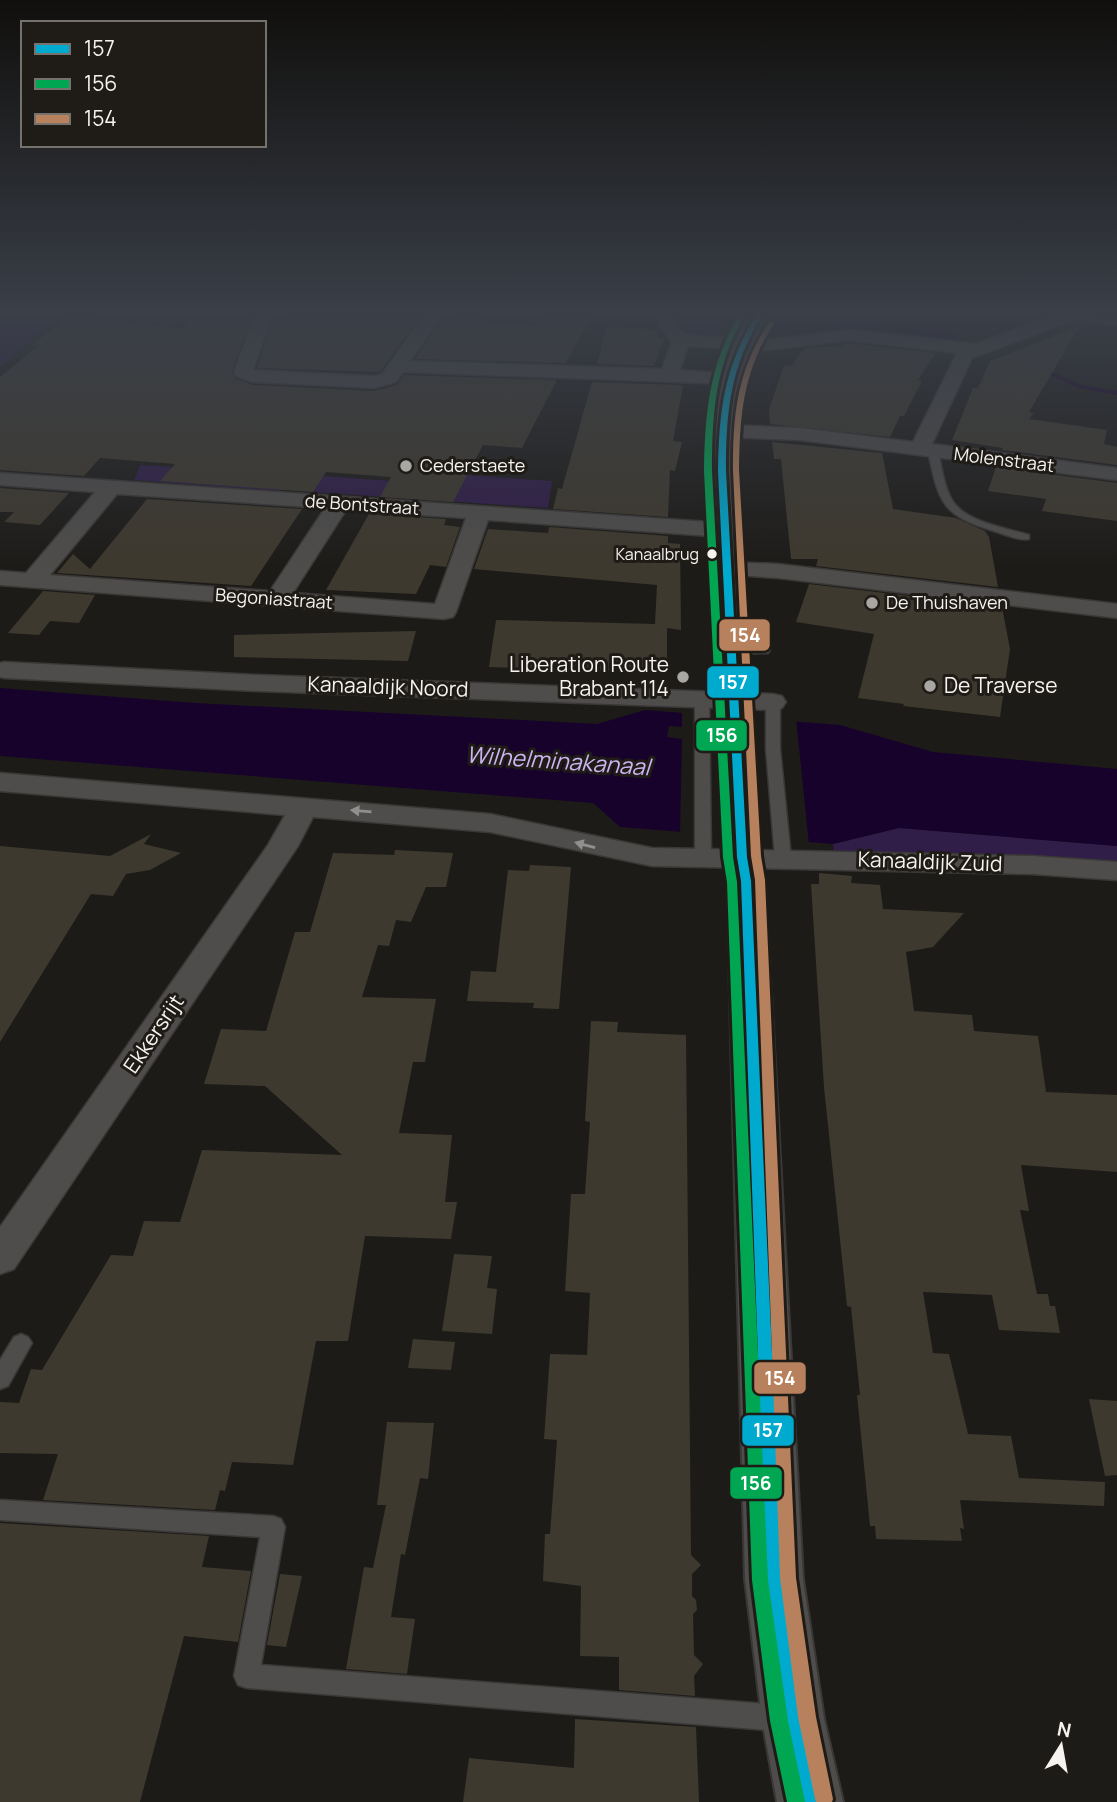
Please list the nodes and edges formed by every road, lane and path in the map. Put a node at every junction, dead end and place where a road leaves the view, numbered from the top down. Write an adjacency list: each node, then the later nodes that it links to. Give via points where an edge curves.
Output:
1 (728, 399): 3 (street)
2 (947, 399): 4 (street)
3 (724, 431): 4 (street, Molenstraat, via 800,434); 10 (street)
4 (926, 451): 5 (street, Molenstraat); 11 (lane, via 950,507)
5 (1117, 474)
6 (0, 479): 7 (street, de Bontstraat)
7 (111, 487): 8 (street, de Bontstraat); 14 (street)
8 (339, 503): 9 (street, de Bontstraat); 15 (street)
9 (479, 513): 10 (street, de Bontstraat); 15 (street, Begoniastraat, via 444,612)
10 (724, 530): 12 (street)
11 (1025, 537)
12 (728, 569): 16 (street, via 791,572); 17 (street)
13 (0, 578): 14 (street, Begoniastraat)
14 (33, 580): 15 (street, Begoniastraat)
15 (277, 599)
16 (1117, 611)
17 (732, 650): 18 (lane); 20 (street)
18 (764, 650)
19 (4, 670): 20 (street, Kanaaldijk Noord)
20 (719, 706): 21 (street, Kanaaldijk Noord); 24 (street)
21 (772, 709): 24 (lane)
22 (0, 782): 23 (street)
23 (304, 806): 24 (street, one-way to 23, via 652,857 490,823); 26 (street, Ekkersrijt, via 283,846)
24 (742, 848): 25 (street, Kanaaldijk Zuid); 30 (street, via 747,881 774,1579)
25 (1117, 871)
26 (0, 1258)
27 (20, 1343): 28 (lane)
28 (0, 1380)
29 (0, 1510): 30 (lane, via 273,1527 247,1676)
30 (793, 1719): 31 (street)
31 (810, 1802)

